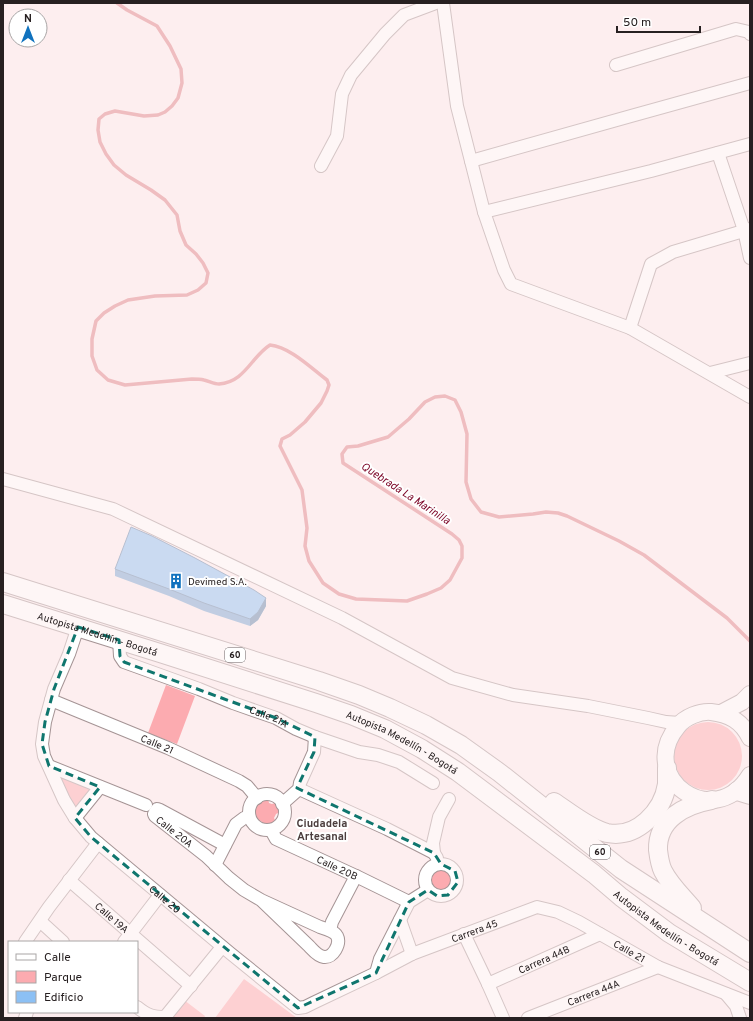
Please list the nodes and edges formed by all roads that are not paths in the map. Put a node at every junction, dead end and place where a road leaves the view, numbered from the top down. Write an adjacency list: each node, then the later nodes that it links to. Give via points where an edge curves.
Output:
1 (436, 3): 9 (street, via 404,15 384,34 351,75 342,94 337,136)
2 (443, 3): 8 (street, via 456,106)
3 (750, 34): 4 (street, via 736,29)
4 (616, 65)
5 (750, 83): 8 (street)
6 (750, 144): 7 (street)
7 (718, 153): 10 (street); 11 (street)
8 (471, 161): 10 (street)
9 (321, 166)
10 (484, 212): 13 (street, via 511,284)
11 (747, 230): 12 (street); 13 (street, via 673,252 650,264)
12 (750, 258)
13 (630, 328): 15 (street)
14 (750, 363): 15 (street)
15 (710, 373): 16 (street)
16 (750, 397)
17 (3, 479): 25 (street, via 113,510 342,618 452,678 514,695)
18 (3, 582): 30 (highway, Autopista Medellín - Bogotá / 60, via 359,695 426,725 461,745)
19 (3, 604): 20 (highway, Autopista Medellín - Bogotá / 60)
20 (78, 627): 21 (highway, Autopista Medellín - Bogotá / 60); 23 (street, Calle 20)
21 (119, 640): 27 (street, Calle 21A, via 120,656 124,662 276,718); 72 (highway, Autopista Medellín - Bogotá / 60, via 351,715 385,729 422,749 458,772 669,933)
22 (750, 694): 24 (main road, via 742,702)
23 (51, 700): 28 (street, Calle 20, via 42,744); 36 (street, Calle 21, via 168,748 239,781)
24 (721, 713): 25 (main road, via 693,715); 26 (main road)
25 (680, 723): 29 (main road, via 672,732 667,744)
26 (749, 729)
27 (315, 738): 32 (street, Calle 21A, via 399,762); 34 (street, via 314,752)
28 (49, 766): 33 (street); 42 (street, Calle 20)
29 (667, 768): 30 (highway, via 664,794 652,816 638,828 618,834 598,830); 38 (main road, via 671,779 688,795)
30 (500, 773): 58 (highway, Autopista Medellín - Bogotá / 60, via 622,868)
31 (750, 775): 35 (main road)
32 (433, 783)
33 (100, 787): 40 (street); 42 (street)
34 (299, 789): 39 (street); 46 (street, via 387,828)
35 (743, 793): 38 (main road)
36 (257, 798): 39 (street, via 271,795); 41 (street, via 250,806)
37 (449, 799): 46 (street, via 439,817)
38 (712, 800): 58 (highway, via 698,803 676,814 664,826 658,840 660,864 668,880)
39 (282, 804): 43 (street, via 284,818 279,825)
40 (146, 805)
41 (249, 817): 43 (street, via 255,826); 45 (street, via 236,824)
42 (75, 818): 44 (street, Calle 20)
43 (270, 830): 49 (street, Calle 20B, via 276,840)
44 (98, 843): 50 (street); 52 (street, Calle 20)
45 (225, 845): 48 (street); 48 (street, Calle 20A, via 160,810 157,809 154,814)
46 (434, 853): 47 (street)
47 (441, 864): 51 (street, via 431,867 425,876); 51 (street, via 452,867 455,871 458,882 456,888 443,897)
48 (215, 865): 53 (street, Calle 20A, via 244,890)
49 (356, 876): 54 (street, Calle 20B); 59 (street, via 332,922)
50 (69, 880): 57 (street); 62 (street, Calle 19A)
51 (428, 890): 54 (street)
52 (160, 895): 62 (street); 66 (street, Calle 20)
53 (261, 900): 59 (street, Calle 20A); 67 (street, Calle 20A)
54 (409, 902): 56 (street)
55 (536, 907): 60 (street, Carrera 45); 61 (street, Calle 21, via 558,912)
56 (400, 920): 69 (street); 71 (street, via 380,959)
57 (40, 921): 63 (street); 64 (street)
58 (706, 924): 68 (highway, Autopista Medellín - Bogotá / 60)
59 (325, 929): 67 (street); 67 (street, via 338,938 334,953 329,957 323,957)
60 (464, 934): 69 (street, Carrera 45); 73 (street)
61 (600, 934): 70 (street, Calle 21); 73 (street, Carrera 44B)
62 (128, 938)
63 (26, 941)
64 (62, 941)
65 (138, 946): 74 (street, Calle 19A)
66 (222, 947): 74 (street); 78 (street, Calle 20)
67 (312, 950)
68 (750, 953)
69 (412, 954): 71 (street, Carrera 45)
70 (658, 966): 75 (street, Calle 21); 80 (street, Carrera 44A)
71 (376, 974): 78 (street, Carrera 45)
72 (750, 982)
73 (488, 984): 79 (street)
74 (190, 986): 77 (street, via 165,1018 155,1017)
75 (725, 993): 76 (street, Calle 21); 81 (street, via 736,1006)
76 (750, 1004)
77 (141, 1010)
78 (304, 1012)
79 (503, 1018)
80 (528, 1018)
81 (740, 1018)

